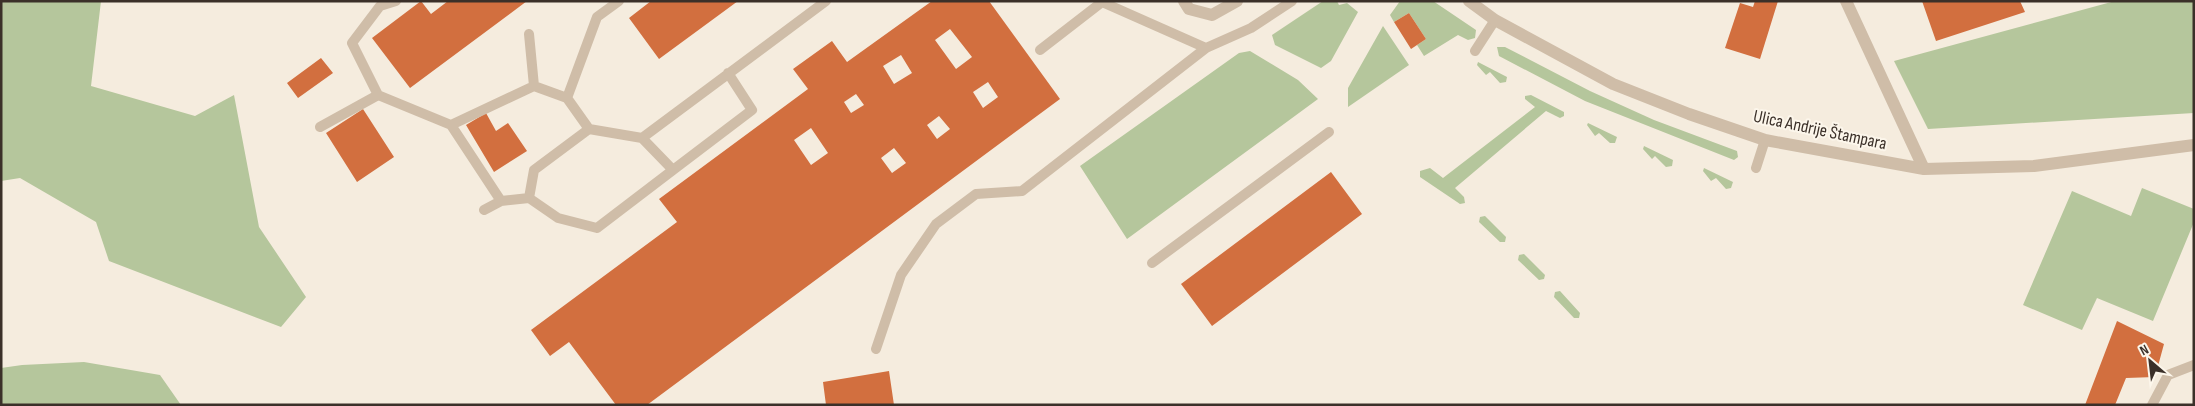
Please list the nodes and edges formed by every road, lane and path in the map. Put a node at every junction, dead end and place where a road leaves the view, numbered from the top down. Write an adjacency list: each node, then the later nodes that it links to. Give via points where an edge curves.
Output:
1 (396, 1): 17 (lane, via 380,6 352,43)
2 (619, 1): 18 (lane, via 597,17)
3 (826, 1): 15 (lane)
4 (1184, 1): 5 (street, via 1189,9 1212,15)
5 (1237, 1)
6 (1292, 1): 12 (lane, via 1251,28)
7 (1469, 1): 10 (street, Ulica Andrije Štampara)
8 (1846, 1): 27 (street)
9 (1101, 2): 12 (lane); 13 (lane)
10 (1495, 20): 14 (lane); 24 (street, Ulica Andrije Štampara, via 1613,84)
11 (529, 34): 16 (lane)
12 (1206, 48): 33 (lane, via 1022,191 976,194 936,224 902,275)
13 (1040, 50)
14 (1475, 51)
15 (728, 73): 23 (lane); 28 (lane, via 752,110)
16 (534, 86): 18 (lane); 19 (lane)
17 (378, 95): 19 (lane); 20 (lane)
18 (566, 98): 21 (lane)
19 (451, 125): 30 (lane)
20 (320, 127)
21 (589, 129): 23 (lane); 29 (lane, via 534,170)
22 (1329, 132): 32 (lane)
23 (642, 138): 28 (lane)
24 (1765, 140): 26 (lane); 27 (street, Ulica Andrije Štampara)
25 (2194, 145): 27 (street, Ulica Andrije Štampara, via 2034,166)
26 (1756, 168)
27 (1924, 169)
28 (673, 170): 29 (lane, via 597,228 558,218)
29 (530, 198): 30 (lane)
30 (501, 201): 31 (lane)
31 (484, 210)
32 (1152, 263)
33 (876, 350)
34 (2194, 365): 35 (lane, via 2168,375)
35 (2152, 405)

